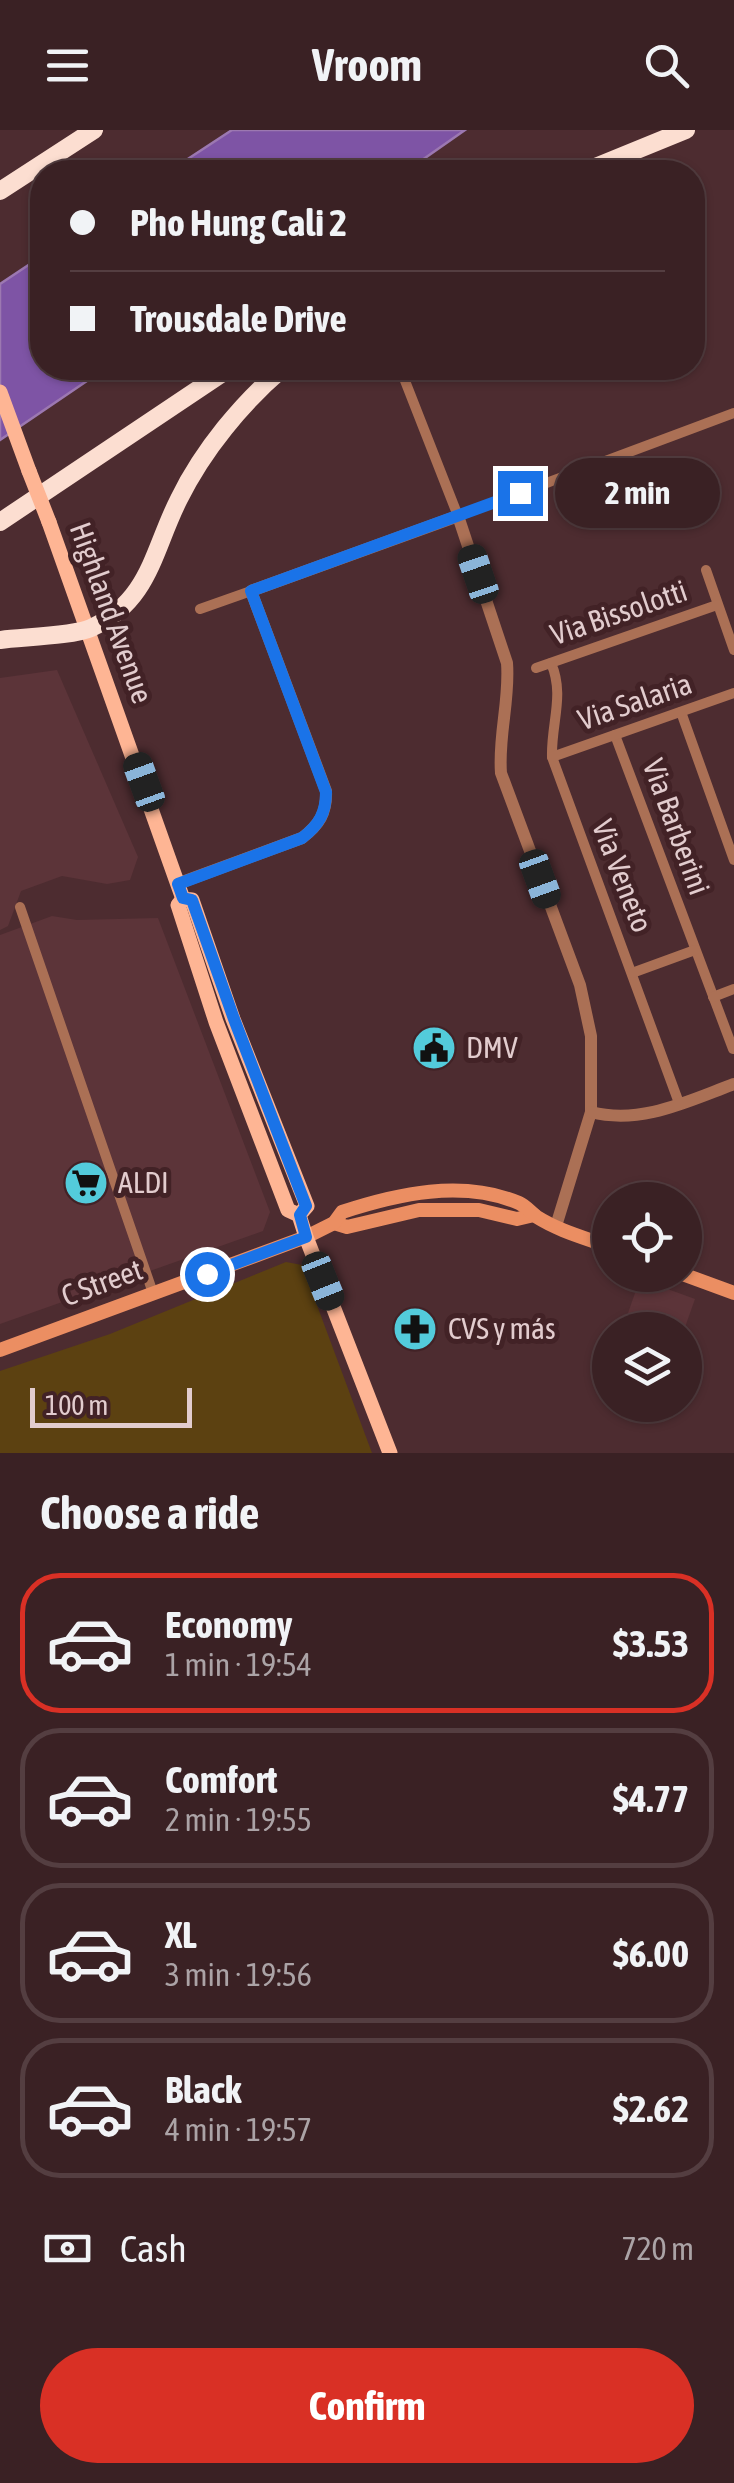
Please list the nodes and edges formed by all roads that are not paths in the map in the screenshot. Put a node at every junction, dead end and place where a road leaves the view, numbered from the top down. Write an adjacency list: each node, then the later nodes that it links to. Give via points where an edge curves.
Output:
1 (94, 130): 3 (highway)
2 (686, 130): 4 (highway)
3 (48, 160)
4 (613, 160)
5 (30, 172): 6 (highway)
6 (0, 191)
7 (212, 380): 13 (highway)
8 (269, 380): 18 (highway, via 214,443 179,498 131,601)
9 (405, 380): 12 (street)
10 (0, 392): 18 (main road, Highland Avenue, bridge)
11 (734, 413): 12 (street)
12 (458, 516): 15 (street); 37 (street, via 507,663 501,773 580,985 591,1036)
13 (0, 522)
14 (706, 570): 16 (street)
15 (251, 591): 17 (street); 28 (street, via 326,792 324,812 302,838)
16 (718, 605): 20 (street); 21 (street, Via Bissolotti)
17 (200, 609)
18 (89, 629): 19 (highway); 28 (main road, Highland Avenue)
19 (0, 640)
20 (734, 650)
21 (551, 663): 22 (street, Via Bissolotti); 26 (street, Via Veneto, via 560,692)
22 (536, 668)
23 (734, 693): 24 (street, Via Salaria)
24 (681, 712): 25 (street, Via Salaria); 27 (street)
25 (615, 735): 26 (street, Via Salaria); 30 (street, Via Barberini)
26 (552, 757): 31 (street, Via Veneto)
27 (734, 860)
28 (180, 891): 39 (main road, Highland Avenue, via 192,900 292,1167 306,1206 300,1215)
29 (20, 907): 43 (street)
30 (694, 950): 31 (street); 33 (street, Via Barberini)
31 (632, 973): 36 (street, Via Veneto)
32 (734, 989): 33 (street)
33 (713, 997): 34 (street, Via Barberini)
34 (734, 1049)
35 (734, 1084): 36 (street)
36 (679, 1103): 37 (street, via 633,1116)
37 (591, 1112): 38 (street)
38 (556, 1226): 39 (main road, C Street, via 522,1204 437,1190 342,1212); 40 (main road, C Street)
39 (306, 1237): 43 (main road, C Street); 45 (main road)
40 (592, 1239)
41 (702, 1280): 42 (main road)
42 (734, 1292)
43 (154, 1293): 44 (main road, C Street)
44 (0, 1350)
45 (390, 1453)

